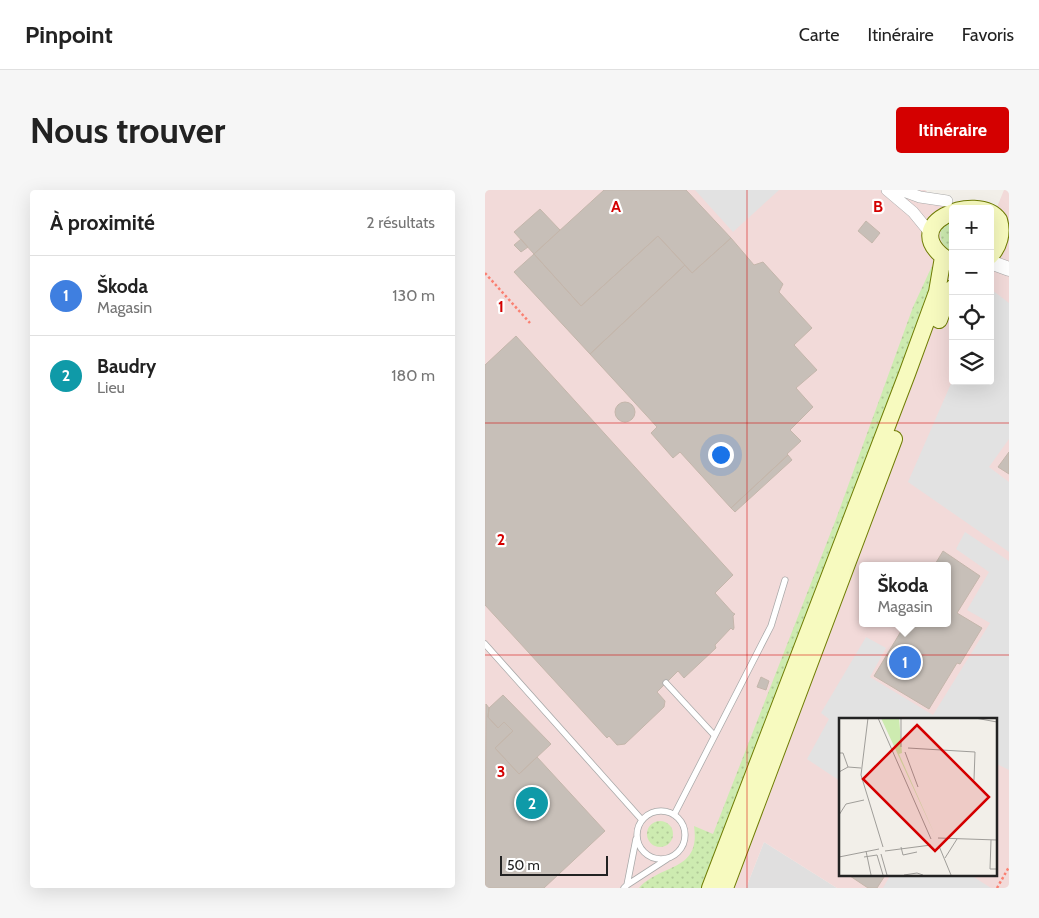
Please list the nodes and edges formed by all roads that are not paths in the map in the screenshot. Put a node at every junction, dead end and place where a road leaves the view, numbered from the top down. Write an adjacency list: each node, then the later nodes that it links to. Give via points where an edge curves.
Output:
1 (887, 190): 4 (street, via 913,212)
2 (901, 190): 3 (street)
3 (947, 201): 4 (main road, via 935,215); 5 (main road, via 965,196 990,201)
4 (931, 234): 7 (main road, via 933,242)
5 (1005, 239): 6 (main road)
6 (994, 250)
7 (948, 260): 20 (main road, via 911,365)
8 (994, 263): 9 (street)
9 (1009, 269)
10 (950, 295): 21 (main road)
11 (785, 580): 14 (lane, via 771,626)
12 (485, 644): 16 (lane)
13 (666, 683): 14 (lane)
14 (714, 735): 15 (lane)
15 (674, 815): 16 (lane, via 654,812); 18 (lane, via 685,836)
16 (642, 820): 17 (lane)
17 (637, 836): 18 (lane, via 641,850 653,858); 19 (lane)
18 (673, 856): 19 (lane)
19 (625, 886)
20 (710, 888)
21 (725, 888)

